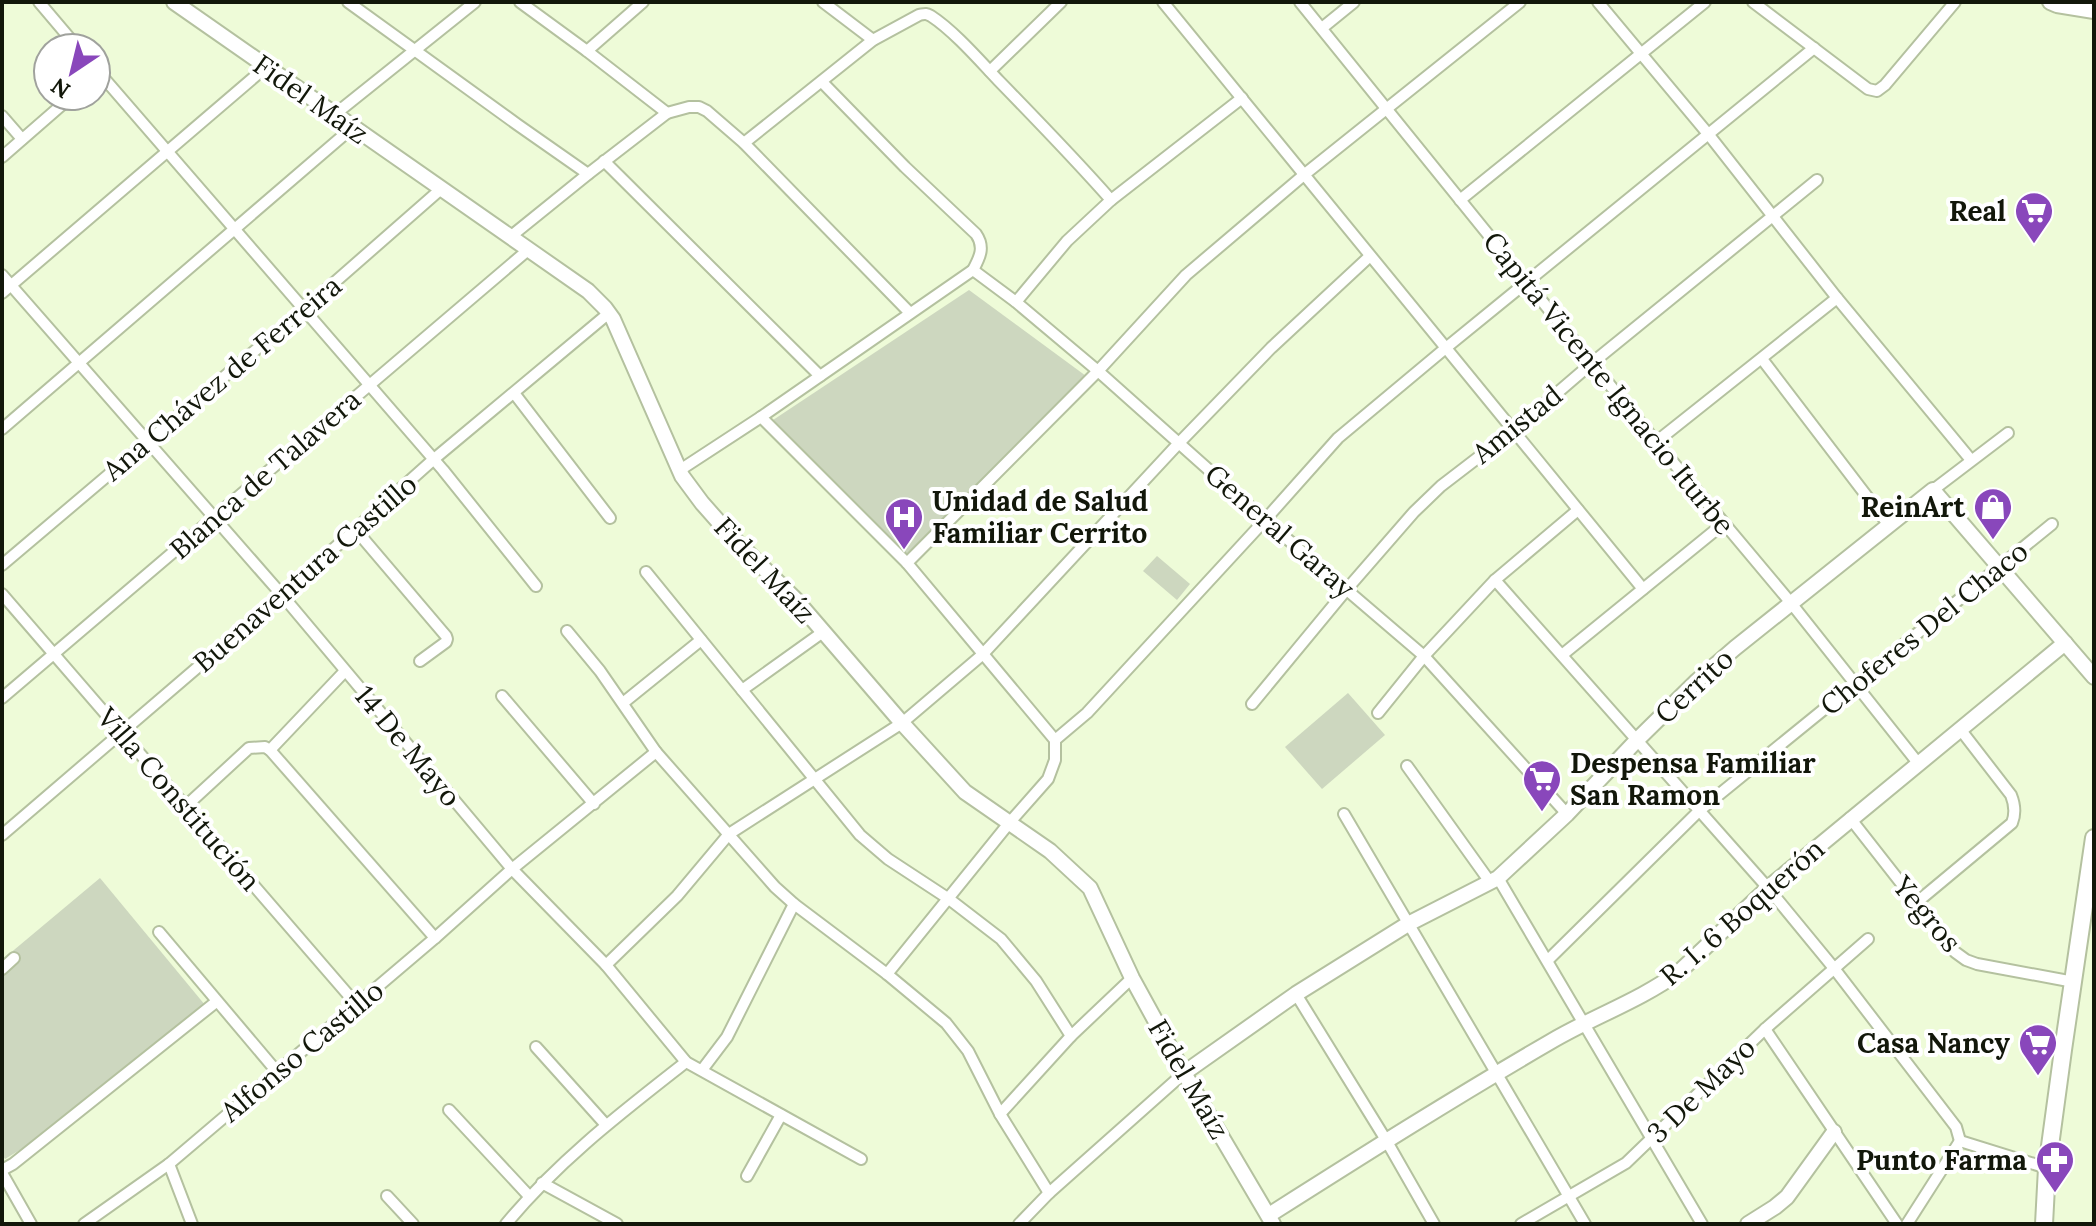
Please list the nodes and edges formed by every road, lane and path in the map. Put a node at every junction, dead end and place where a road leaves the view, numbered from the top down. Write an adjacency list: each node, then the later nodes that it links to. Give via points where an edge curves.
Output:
1 (39, 2): 20 (street)
2 (174, 2): 26 (street, Fidel Maíz)
3 (348, 2): 23 (street)
4 (475, 2): 23 (street)
5 (520, 2): 24 (street)
6 (643, 2): 24 (street)
7 (823, 2): 21 (street)
8 (1061, 2): 27 (street)
9 (1163, 2): 30 (street)
10 (1300, 2): 19 (street, Capitá Vicente Ignacio Iturbe)
11 (1354, 2): 19 (street)
12 (1520, 2): 31 (street)
13 (1598, 2): 25 (street)
14 (1705, 2): 25 (street)
15 (1753, 2): 22 (street)
16 (1955, 2): 22 (street, via 1877,91)
17 (2050, 2): 18 (street)
18 (2094, 11)
19 (1322, 28): 31 (street, Capitá Vicente Ignacio Iturbe)
20 (64, 32)
21 (873, 40): 27 (street, via 925,14); 28 (street)
22 (1814, 48): 37 (street)
23 (413, 50): 34 (street); 43 (street)
24 (587, 51): 33 (street)
25 (1642, 54): 37 (street); 48 (street)
26 (266, 67): 34 (street, Fidel Maíz); 40 (street)
27 (990, 71): 47 (street)
28 (822, 82): 39 (street); 54 (street, via 976,234 982,251)
29 (112, 89): 40 (street)
30 (1242, 98): 44 (street); 47 (street)
31 (1388, 109): 44 (street); 48 (street, Capitá Vicente Ignacio Iturbe)
32 (53, 112): 38 (street)
33 (667, 113): 39 (street, via 699,107); 42 (street)
34 (334, 115): 36 (street, Fidel Maíz)
35 (2, 116): 38 (street)
36 (352, 128): 46 (street, Fidel Maíz); 50 (street)
37 (1709, 135): 49 (street); 56 (street)
38 (22, 139): 41 (street)
39 (744, 143): 62 (street)
40 (167, 152): 50 (street); 57 (street)
41 (2, 157)
42 (604, 161): 43 (street); 68 (street)
43 (588, 174): 51 (street)
44 (1305, 174): 53 (street); 67 (street, via 1186,275)
45 (1817, 180): 49 (street, Amistad)
46 (441, 189): 51 (street, Fidel Maíz); 60 (street, Ana Chávez de Ferreira)
47 (1111, 200): 59 (street)
48 (1460, 200): 56 (street, Capitá Vicente Ignacio Iturbe)
49 (1771, 216): 58 (street); 66 (street, Amistad)
50 (234, 229): 60 (street); 65 (street)
51 (510, 237): 52 (street, Fidel Maíz)
52 (528, 250): 61 (street, Fidel Maíz, via 588,291); 69 (street, Blanca de Talavera)
53 (1370, 256): 63 (street); 77 (street)
54 (973, 270): 59 (street, General Garay); 62 (street)
55 (2, 275): 57 (street, 14 De Mayo)
56 (1528, 282): 63 (street); 66 (street, Capitá Vicente Ignacio Iturbe)
57 (7, 290): 65 (street, 14 De Mayo)
58 (1837, 298): 64 (street); 79 (street)
59 (1016, 302): 67 (street, General Garay)
60 (303, 310): 69 (street); 75 (street, Ana Chávez de Ferreira)
61 (609, 313): 70 (street, Buenaventura Castillo); 80 (street, Fidel Maíz)
62 (910, 313): 68 (street)
63 (1447, 347): 73 (street); 85 (street, via 1338,438)
64 (1762, 359): 76 (street); 87 (street)
65 (79, 363): 72 (street); 75 (street, 14 De Mayo)
66 (1592, 363): 73 (street, Amistad); 76 (street, Capitá Vicente Ignacio Iturbe)
67 (1098, 371): 77 (street, General Garay); 90 (street)
68 (820, 376): 71 (street)
69 (368, 385): 78 (street); 83 (street, Blanca de Talavera)
70 (514, 393): 78 (street, Buenaventura Castillo); 84 (street)
71 (761, 417): 80 (street); 90 (street)
72 (2, 429)
73 (1514, 430): 82 (street); 96 (street, Amistad, via 1441,486)
74 (2008, 433): 79 (street, Cerrito)
75 (148, 440): 83 (street, 14 De Mayo); 91 (street, Ana Chávez de Ferreira)
76 (1656, 442): 86 (street, Capitá Vicente Ignacio Iturbe)
77 (1178, 444): 85 (street, General Garay); 106 (street)
78 (434, 459): 89 (street, Buenaventura Castillo); 95 (street)
79 (1971, 460): 81 (street, Cerrito)
80 (680, 470): 102 (street, Fidel Maíz, via 702,503)
81 (1933, 490): 87 (street, Cerrito); 92 (street)
82 (1578, 510): 94 (street); 97 (street)
83 (215, 518): 99 (street, 14 De Mayo); 105 (street, Blanca de Talavera)
84 (610, 518)
85 (1265, 520): 96 (street, General Garay); 122 (street, via 1087,713)
86 (1723, 524): 97 (street); 100 (street, Capitá Vicente Ignacio Iturbe)
87 (1888, 524): 100 (street, Cerrito)
88 (2052, 524): 92 (street, Choferes Del Chaco)
89 (355, 529): 99 (street, Buenaventura Castillo); 109 (street, via 446,636 446,642)
90 (907, 563): 106 (street)
91 (2, 565)
92 (2000, 565): 104 (street); 112 (street, Choferes Del Chaco)
93 (646, 572): 103 (street)
94 (1495, 580): 107 (street); 108 (street)
95 (536, 586)
96 (1347, 589): 108 (street, General Garay); 117 (street, Amistad)
97 (1643, 589): 107 (street)
98 (2, 594): 105 (street, Villa Constitución)
99 (282, 595): 110 (street, 14 De Mayo); 121 (street, Buenaventura Castillo)
100 (1791, 603): 112 (street, Capitá Vicente Ignacio Iturbe); 123 (street, Cerrito, via 1697,681)
101 (567, 631): 116 (street)
102 (823, 632): 113 (street); 119 (street, Fidel Maíz)
103 (701, 640): 113 (street); 116 (street)
104 (2065, 643): 111 (street); 120 (street, R. I. 6 Boquerón)
105 (54, 655): 115 (street, Blanca de Talavera); 121 (street, Villa Constitución)
106 (982, 655): 119 (street); 122 (street)
107 (1562, 655): 123 (street)
108 (1424, 656): 118 (street); 133 (street, General Garay)
109 (420, 661)
110 (345, 671): 124 (street); 139 (street, 14 De Mayo)
111 (2094, 677)
112 (1856, 684): 126 (street, Capitá Vicente Ignacio Iturbe); 131 (street, Choferes Del Chaco)
113 (742, 690): 128 (street)
114 (502, 696): 129 (street)
115 (2, 698)
116 (623, 703): 125 (street)
117 (1252, 704)
118 (1378, 713)
119 (902, 723): 128 (street); 135 (street, Fidel Maíz, via 965,792)
120 (1960, 729): 126 (street, R. I. 6 Boquerón); 144 (street, via 2011,795 2015,816)
121 (121, 733): 130 (street, Villa Constitución); 137 (street, Buenaventura Castillo)
122 (1055, 740): 135 (street, via 1048,779)
123 (1637, 740): 131 (street); 133 (street, Cerrito)
124 (270, 750): 130 (street, via 249,748); 148 (street)
125 (656, 752): 129 (street, Alfonso Castillo); 136 (street)
126 (1918, 763): 134 (street, R. I. 6 Boquerón)
127 (1407, 766): 140 (street)
128 (815, 780): 136 (street); 143 (street, via 871,847)
129 (594, 804): 139 (street, Alfonso Castillo)
130 (186, 806): 160 (street, Villa Constitución)
131 (1700, 810): 141 (street); 151 (street, Choferes Del Chaco)
132 (1344, 814): 146 (street)
133 (1567, 814): 140 (street, Cerrito)
134 (1850, 818): 141 (street, R. I. 6 Boquerón); 144 (street, Yegros)
135 (1010, 822): 143 (street); 156 (street, Fidel Maíz, via 1090,888)
136 (729, 834): 145 (street); 152 (street, via 677,896)
137 (2, 835)
138 (2094, 838): 142 (main road)
139 (512, 869): 148 (street, Alfonso Castillo); 152 (street, 14 De Mayo)
140 (1494, 880): 146 (street, Cerrito); 151 (street)
141 (1768, 888): 153 (street); 161 (street, R. I. 6 Boquerón, via 1679,972 1650,992)
142 (2090, 890): 157 (main road)
143 (949, 899): 155 (street); 163 (street, via 1010,948)
144 (1916, 903): 157 (street, Yegros, via 1966,960)
145 (794, 904): 155 (street); 166 (street, via 727,1037)
146 (1408, 924): 158 (street, Cerrito); 169 (street)
147 (159, 932): 159 (street)
148 (435, 938): 160 (street, Alfonso Castillo)
149 (1868, 939): 153 (street, 3 De Mayo)
150 (14, 958): 154 (street)
151 (1548, 960): 161 (street)
152 (606, 965): 165 (street, 14 De Mayo)
153 (1833, 967): 162 (street, 3 De Mayo); 177 (street, via 1956,1127)
154 (2, 969)
155 (887, 974): 171 (street, via 957,1036)
156 (1132, 978): 163 (street); 168 (street, Fidel Maíz)
157 (2074, 982): 180 (main road)
158 (1296, 994): 168 (street, Cerrito); 176 (street)
159 (216, 1002): 167 (street); 181 (street)
160 (357, 1005): 167 (street, Alfonso Castillo)
161 (1583, 1022): 169 (street, R. I. 6 Boquerón); 175 (street)
162 (1765, 1029): 174 (street); 175 (street, 3 De Mayo)
163 (1071, 1036): 171 (street)
164 (536, 1047): 173 (street)
165 (686, 1062): 166 (street, 14 De Mayo); 173 (street)
166 (702, 1070): 172 (street, 14 De Mayo)
167 (278, 1073): 179 (street, Alfonso Castillo)
168 (1184, 1073): 184 (street); 188 (street, Fidel Maíz)
169 (1497, 1073): 176 (street, R. I. 6 Boquerón); 187 (street)
170 (449, 1110): 186 (street)
171 (1000, 1114): 184 (street)
172 (781, 1115): 178 (street, 14 De Mayo); 182 (street)
173 (606, 1125): 183 (street)
174 (1834, 1132): 200 (street, via 1787,1197); 201 (street)
175 (1652, 1137): 187 (street, 3 De Mayo, via 1626,1163); 199 (street)
176 (1386, 1140): 188 (street, R. I. 6 Boquerón); 196 (street)
177 (1960, 1141): 180 (street); 202 (street)
178 (861, 1159)
179 (169, 1164): 190 (street, Alfonso Castillo); 191 (street)
180 (2047, 1168): 203 (main road)
181 (2, 1172): 189 (street)
182 (747, 1176)
183 (542, 1183): 186 (street); 194 (street)
184 (1049, 1193): 195 (street)
185 (387, 1196): 192 (street)
186 (529, 1196): 193 (street)
187 (1568, 1196): 197 (street, 3 De Mayo); 198 (street)
188 (1271, 1220)
189 (31, 1224)
190 (84, 1224)
191 (192, 1224)
192 (413, 1224)
193 (506, 1224)
194 (617, 1224)
195 (1019, 1224)
196 (1434, 1224)
197 (1521, 1224)
198 (1585, 1224)
199 (1702, 1224)
200 (1748, 1224)
201 (1897, 1224)
202 (1907, 1224)
203 (2044, 1224)

